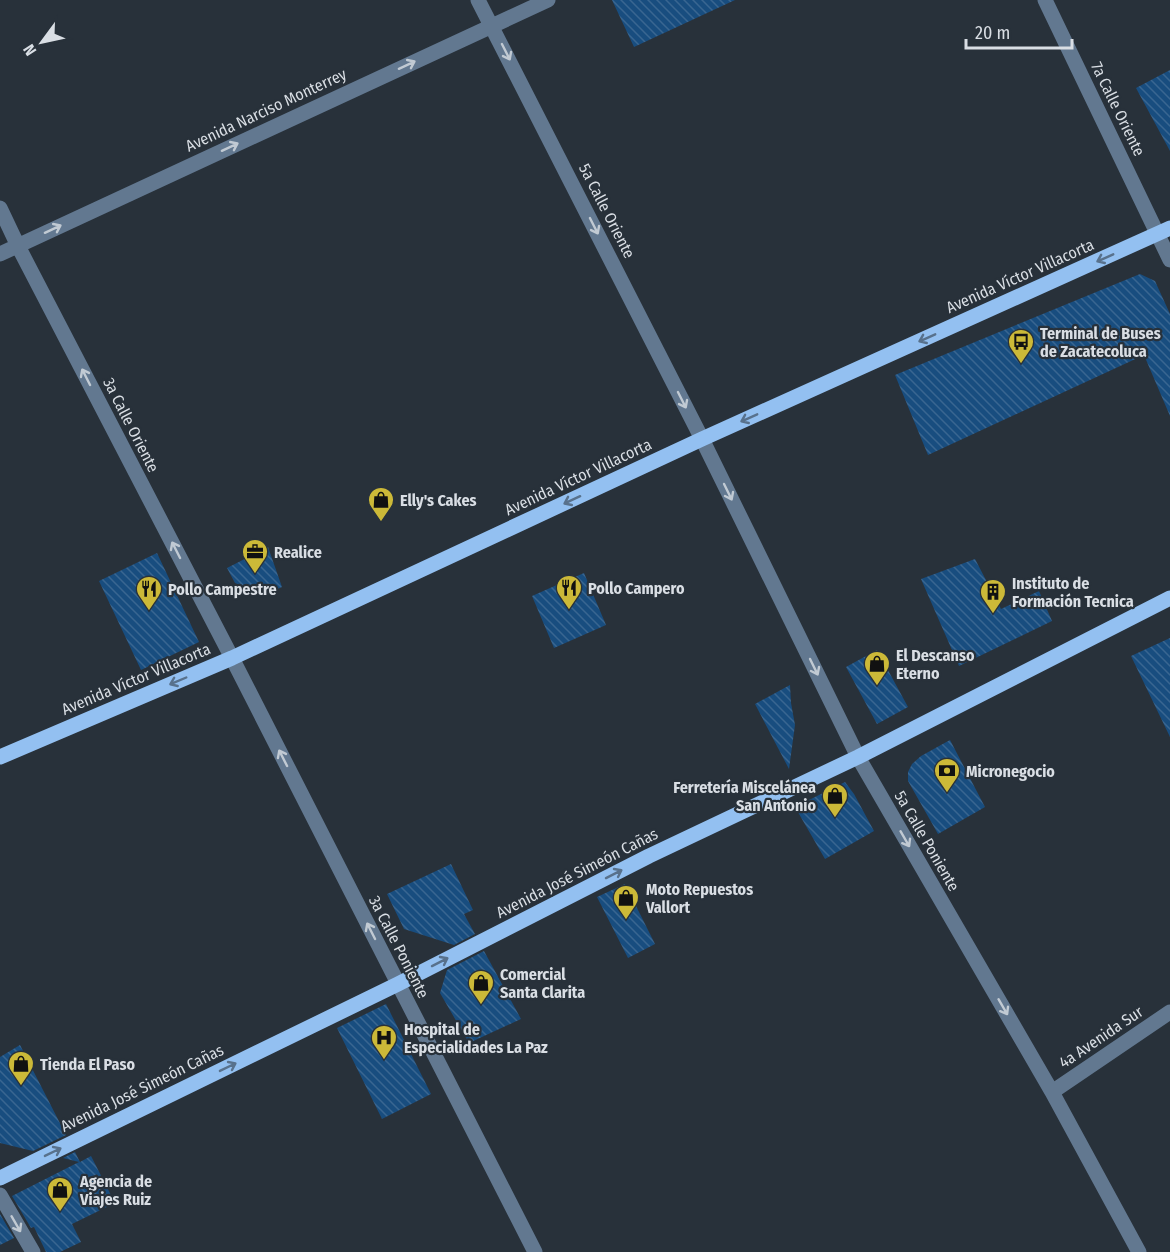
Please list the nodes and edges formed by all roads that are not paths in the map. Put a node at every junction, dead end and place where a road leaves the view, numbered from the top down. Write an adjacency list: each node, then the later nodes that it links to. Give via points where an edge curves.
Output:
1 (478, 0): 4 (street, 5a Calle Oriente)
2 (548, 0): 4 (street, Avenida Narciso Monterrey)
3 (1045, 0): 6 (street, 7a Calle Oriente)
4 (492, 25): 7 (street, Avenida Narciso Monterrey, one-way to 4); 10 (street, 5a Calle Oriente, one-way to 10)
5 (0, 208): 7 (street, 3a Calle Oriente)
6 (1164, 231): 9 (street, 7a Calle Oriente); 10 (main road, Avenida Víctor Villacorta, one-way to 10)
7 (18, 246): 8 (street, Avenida Narciso Monterrey); 12 (street, 3a Calle Oriente, one-way to 7)
8 (0, 254)
9 (1170, 260)
10 (702, 439): 12 (main road, Avenida Víctor Villacorta, one-way to 12); 14 (street, 5a Calle Poniente, one-way to 14)
11 (1170, 598): 14 (main road, Avenida José Simeón Cañas)
12 (232, 658): 13 (main road, Avenida Víctor Villacorta, one-way to 13); 15 (street, 3a Calle Poniente, one-way to 12)
13 (0, 757)
14 (858, 757): 15 (main road, Avenida José Simeón Cañas, one-way to 14, via 649,856); 17 (street, 5a Calle Poniente, one-way to 17)
15 (398, 984): 18 (main road, Avenida José Simeón Cañas, one-way to 15); 21 (street, 3a Calle Poniente)
16 (1170, 1012): 17 (street, 4a Avenida Sur)
17 (1052, 1092): 22 (street, 5a Calle Poniente)
18 (0, 1178)
19 (0, 1195): 20 (street, one-way to 20)
20 (33, 1252)
21 (535, 1252)
22 (1139, 1252)

